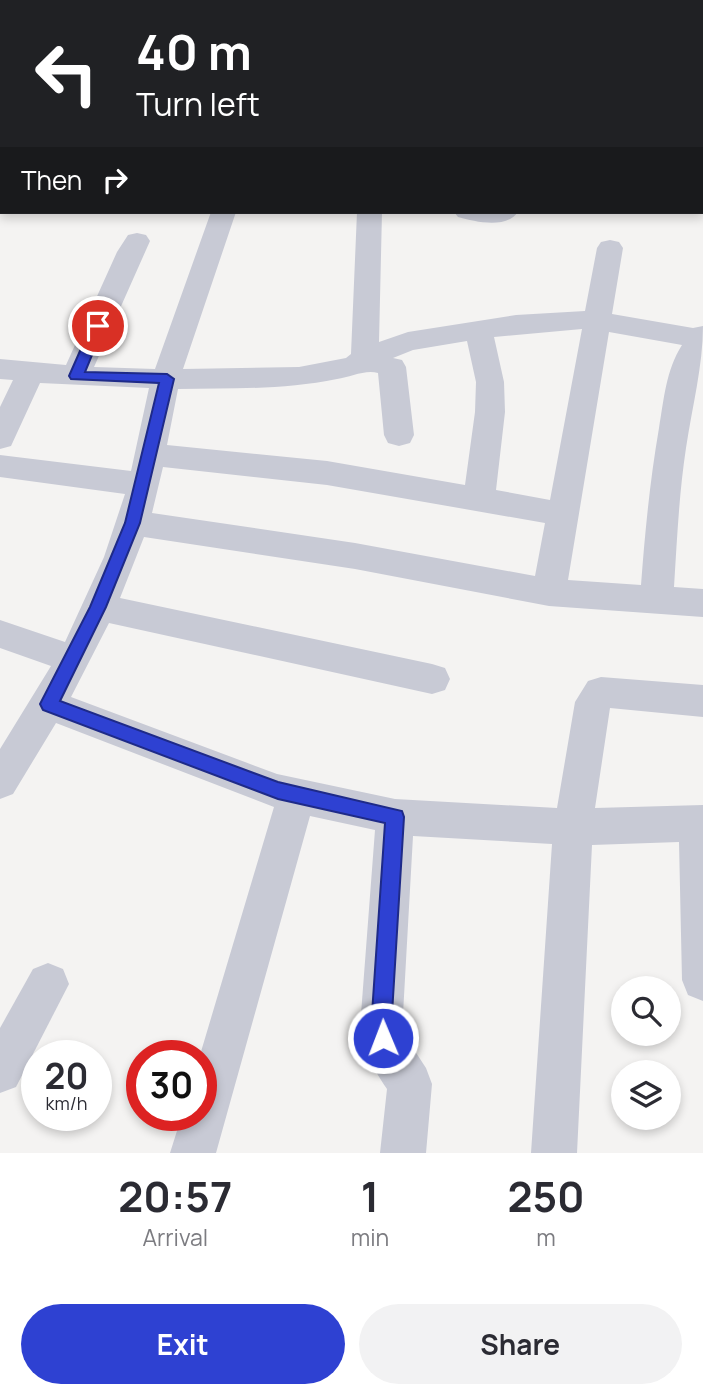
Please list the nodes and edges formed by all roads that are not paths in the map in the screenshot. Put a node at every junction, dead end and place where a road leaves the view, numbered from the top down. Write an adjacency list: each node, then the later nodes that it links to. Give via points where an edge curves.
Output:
1 (222, 214): 12 (street)
2 (369, 214): 8 (street)
3 (137, 241): 11 (street)
4 (610, 248): 5 (street)
5 (599, 321): 6 (street); 7 (street); 19 (street)
6 (479, 330): 8 (street, via 408,341); 18 (street, via 491,412)
7 (702, 337): 22 (street, via 685,363 680,387 664,489)
8 (369, 356): 12 (street, via 355,366 299,377); 14 (street, via 392,367)
9 (0, 369): 10 (street)
10 (31, 372): 11 (street); 13 (street)
11 (76, 376): 12 (street)
12 (167, 379): 15 (street)
13 (2, 430)
14 (399, 435)
15 (150, 454): 17 (street); 18 (street, via 327,473)
16 (0, 466): 17 (street)
17 (142, 484): 20 (street)
18 (479, 498): 19 (street)
19 (563, 514): 21 (street)
20 (133, 523): 21 (street, via 355,556); 24 (street)
21 (549, 592): 22 (street)
22 (657, 598): 23 (street)
23 (703, 603)
24 (98, 607): 26 (street); 27 (street)
25 (0, 634): 26 (street)
26 (72, 659): 29 (street)
27 (432, 679)
28 (703, 701): 34 (street, via 601,692 593,702)
29 (49, 704): 30 (street); 31 (street)
30 (2, 776)
31 (297, 796): 32 (street); 38 (street)
32 (395, 817): 34 (street); 39 (street, via 382,1014 383,1038 410,1084)
33 (700, 823): 34 (street); 35 (street)
34 (573, 827): 40 (street)
35 (703, 980)
36 (48, 984): 37 (street)
37 (0, 1071)
38 (193, 1153)
39 (403, 1153)
40 (554, 1153)

